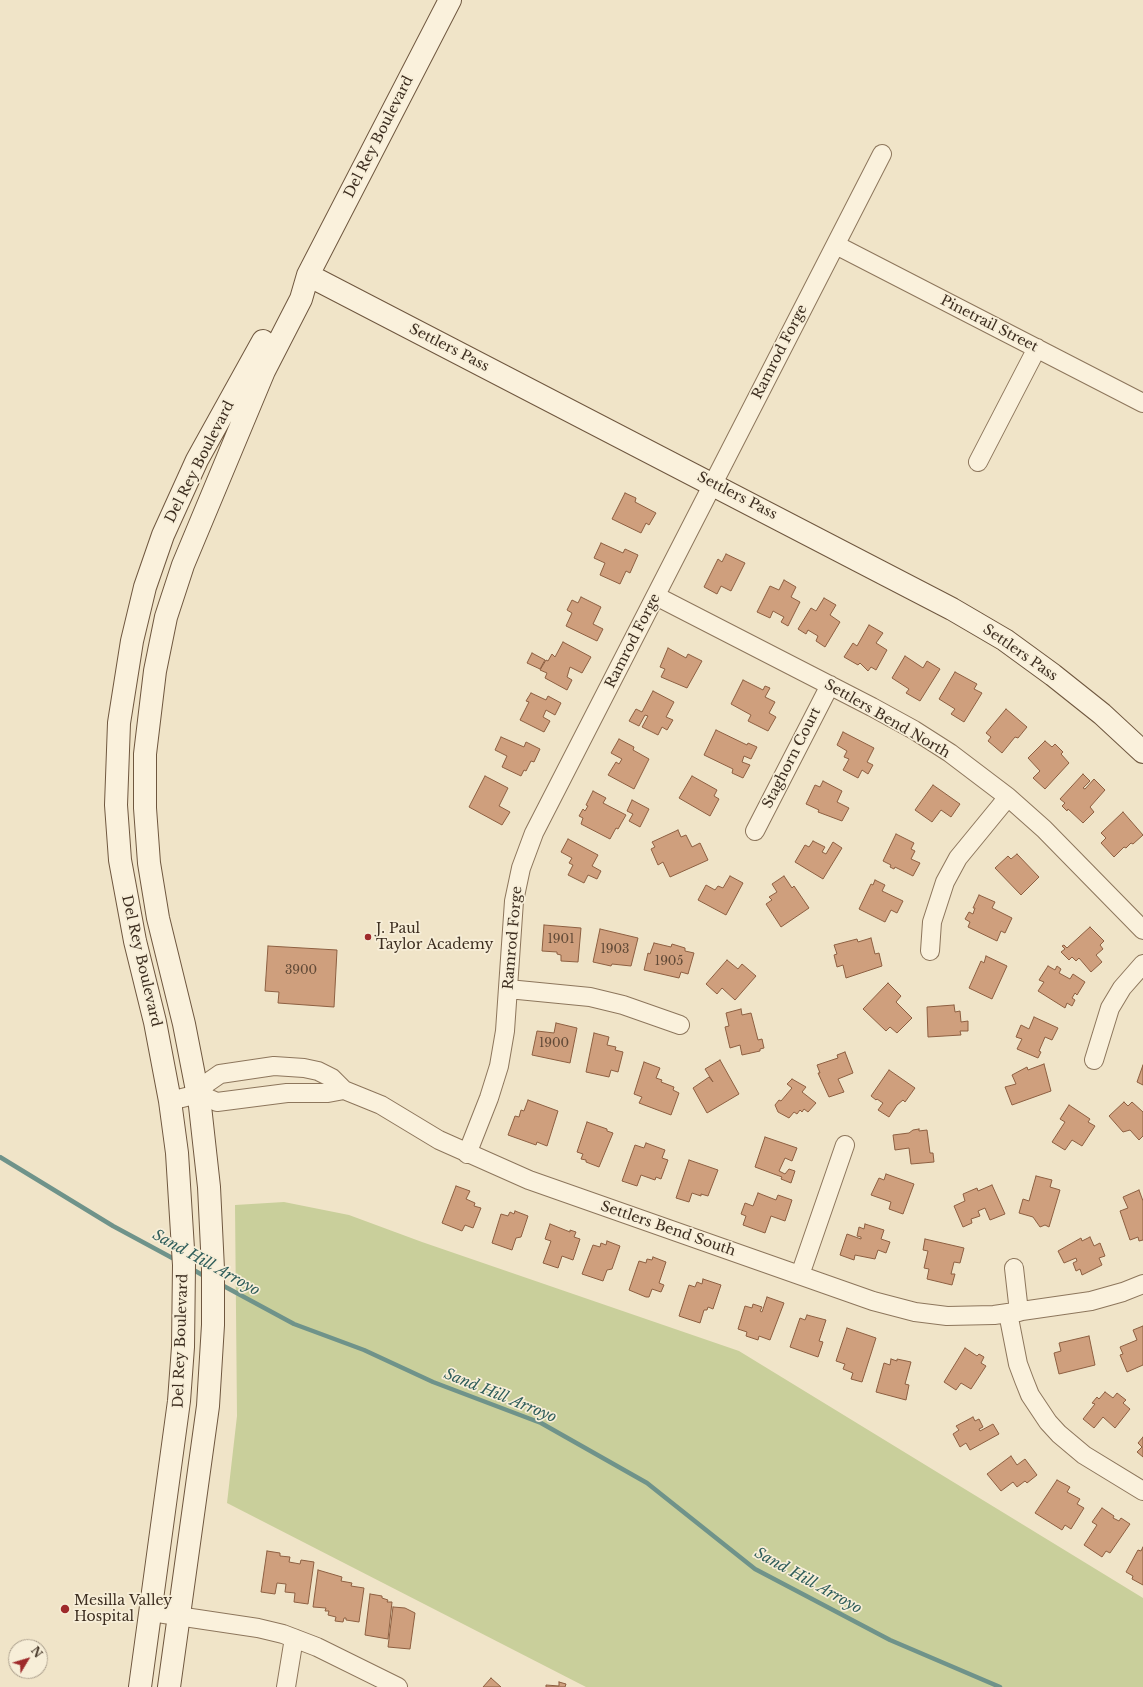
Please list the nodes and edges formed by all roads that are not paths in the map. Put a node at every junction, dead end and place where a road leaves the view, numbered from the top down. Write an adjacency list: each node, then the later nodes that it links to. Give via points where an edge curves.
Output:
1 (450, 0): 4 (main road, Del Rey Boulevard)
2 (882, 154): 3 (street, Ramrod Forge)
3 (836, 245): 5 (street, Pinetrail Street); 8 (street, Ramrod Forge)
4 (308, 275): 8 (main road, Settlers Pass); 21 (main road, Del Rey Boulevard, via 302,299 264,371 183,565 165,624 150,698 145,781 149,863 158,918); 22 (main road, Del Rey Boulevard, via 285,301 176,503 146,587 126,668 116,770 120,860)
5 (1037, 348): 6 (street, Pinetrail Street); 7 (street)
6 (1143, 403)
7 (978, 462)
8 (713, 484): 9 (street, Ramrod Forge); 11 (main road, Settlers Pass, via 980,624 1078,694)
9 (656, 596): 10 (street, Settlers Bend North); 17 (street, Ramrod Forge, via 540,818 527,850 514,901)
10 (830, 686): 12 (street, Settlers Bend North, via 932,741); 13 (street, Staghorn Court)
11 (1143, 752)
12 (1008, 797): 14 (street, Settlers Bend North, via 1050,835); 15 (street, via 958,858 945,882 932,922)
13 (755, 831)
14 (1143, 930)
15 (930, 951)
16 (1143, 964): 19 (street, via 1122,988 1110,1008)
17 (508, 989): 18 (street, via 590,997 623,1005); 24 (street, Ramrod Forge, via 505,1032 499,1066)
18 (680, 1025)
19 (1094, 1060)
20 (344, 1090): 21 (street, via 328,1093 287,1093 218,1102); 21 (street, Settlers Bend South, via 332,1078 318,1071 274,1066 220,1074 207,1082); 24 (street, Settlers Bend South, via 381,1105)
21 (198, 1094): 22 (street); 31 (main road, Del Rey Boulevard, via 210,1215 212,1325 208,1406)
22 (170, 1101): 30 (main road, Del Rey Boulevard, via 177,1153 183,1237 183,1347 176,1429)
23 (845, 1144): 26 (street)
24 (467, 1154): 26 (street, Settlers Bend South, via 529,1180)
25 (1014, 1268): 28 (street)
26 (800, 1275): 28 (street, Settlers Bend South, via 873,1301 915,1312 964,1317)
27 (1143, 1284): 28 (street, via 1091,1301)
28 (1013, 1313): 29 (street, via 1018,1364 1030,1395 1045,1418 1084,1455)
29 (1143, 1492)
30 (151, 1612): 31 (street); 33 (main road, Del Rey Boulevard)
31 (180, 1616): 32 (street, via 258,1628); 34 (main road, Del Rey Boulevard)
32 (294, 1638): 35 (street); 36 (street)
33 (140, 1687)
34 (169, 1687)
35 (286, 1687)
36 (398, 1687)

